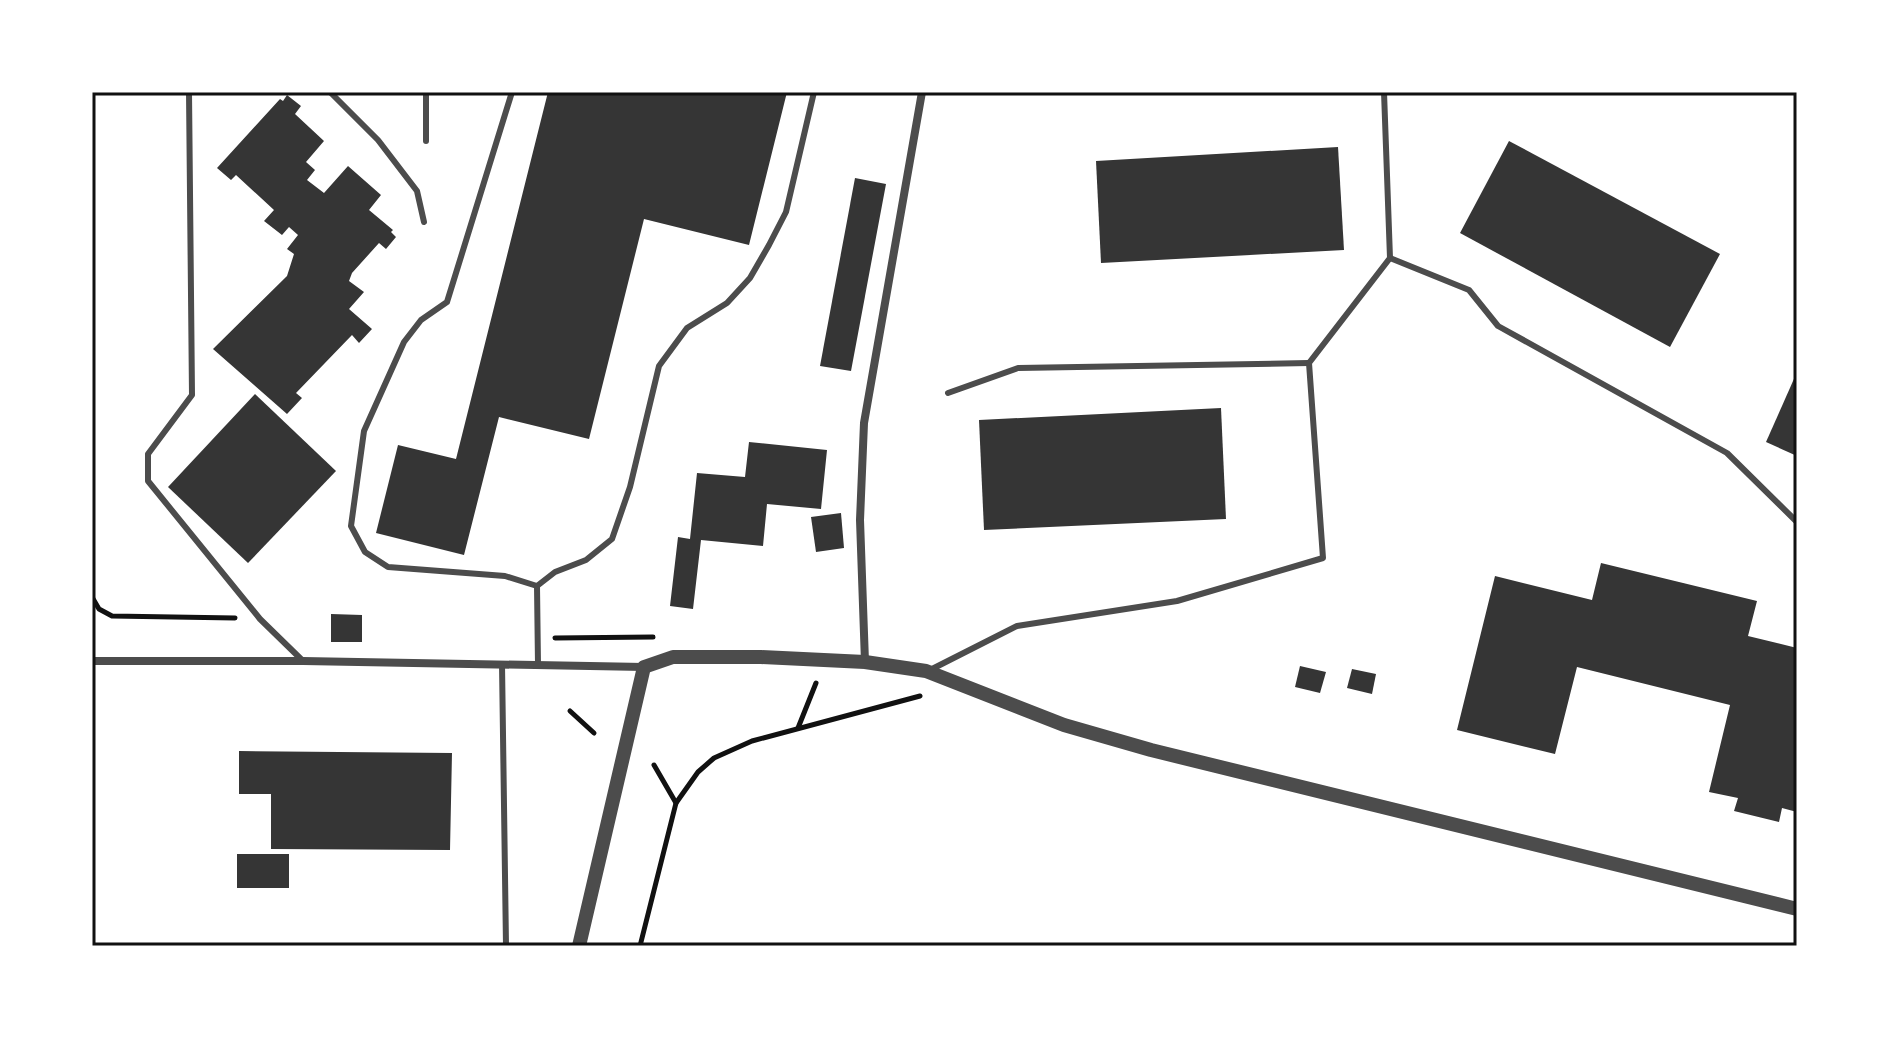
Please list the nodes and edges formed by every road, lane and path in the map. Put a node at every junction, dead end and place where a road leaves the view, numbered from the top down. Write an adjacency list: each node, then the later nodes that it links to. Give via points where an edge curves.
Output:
1 (189, 92): 16 (lane, via 192,395 148,454 148,481)
2 (330, 92): 9 (lane, via 378,140 417,191)
3 (426, 92): 8 (lane)
4 (512, 92): 14 (lane, via 447,302 421,320 404,342 364,431 351,526 365,552 388,567 505,576)
5 (814, 92): 14 (lane, via 786,212 763,256 727,303 687,328 659,366 612,539)
6 (922, 92): 19 (street, via 864,423 860,520)
7 (1384, 92): 10 (lane)
8 (426, 141)
9 (424, 222)
10 (1390, 258): 11 (lane); 13 (lane, via 1469,290 1498,326 1727,453)
11 (1309, 363): 12 (lane, via 1018,368); 23 (lane, via 1323,558 1177,601 1017,626)
12 (948, 393)
13 (1797, 522)
14 (537, 586): 21 (lane)
15 (92, 597): 16 (path, via 112,616)
16 (260, 619): 18 (lane)
17 (92, 661): 18 (street)
18 (303, 661): 20 (street)
19 (865, 662): 22 (street, via 673,657); 23 (street)
20 (502, 664): 21 (street); 30 (lane)
21 (538, 665): 22 (street)
22 (644, 667): 31 (street)
23 (926, 671): 24 (street)
24 (949, 680): 28 (path, via 920,696 752,741 714,758); 29 (street, via 1064,725 1151,750)
25 (570, 711): 26 (path)
26 (594, 733)
27 (654, 765): 28 (path)
28 (676, 803): 32 (path)
29 (1797, 909)
30 (506, 946)
31 (579, 946)
32 (640, 946)

